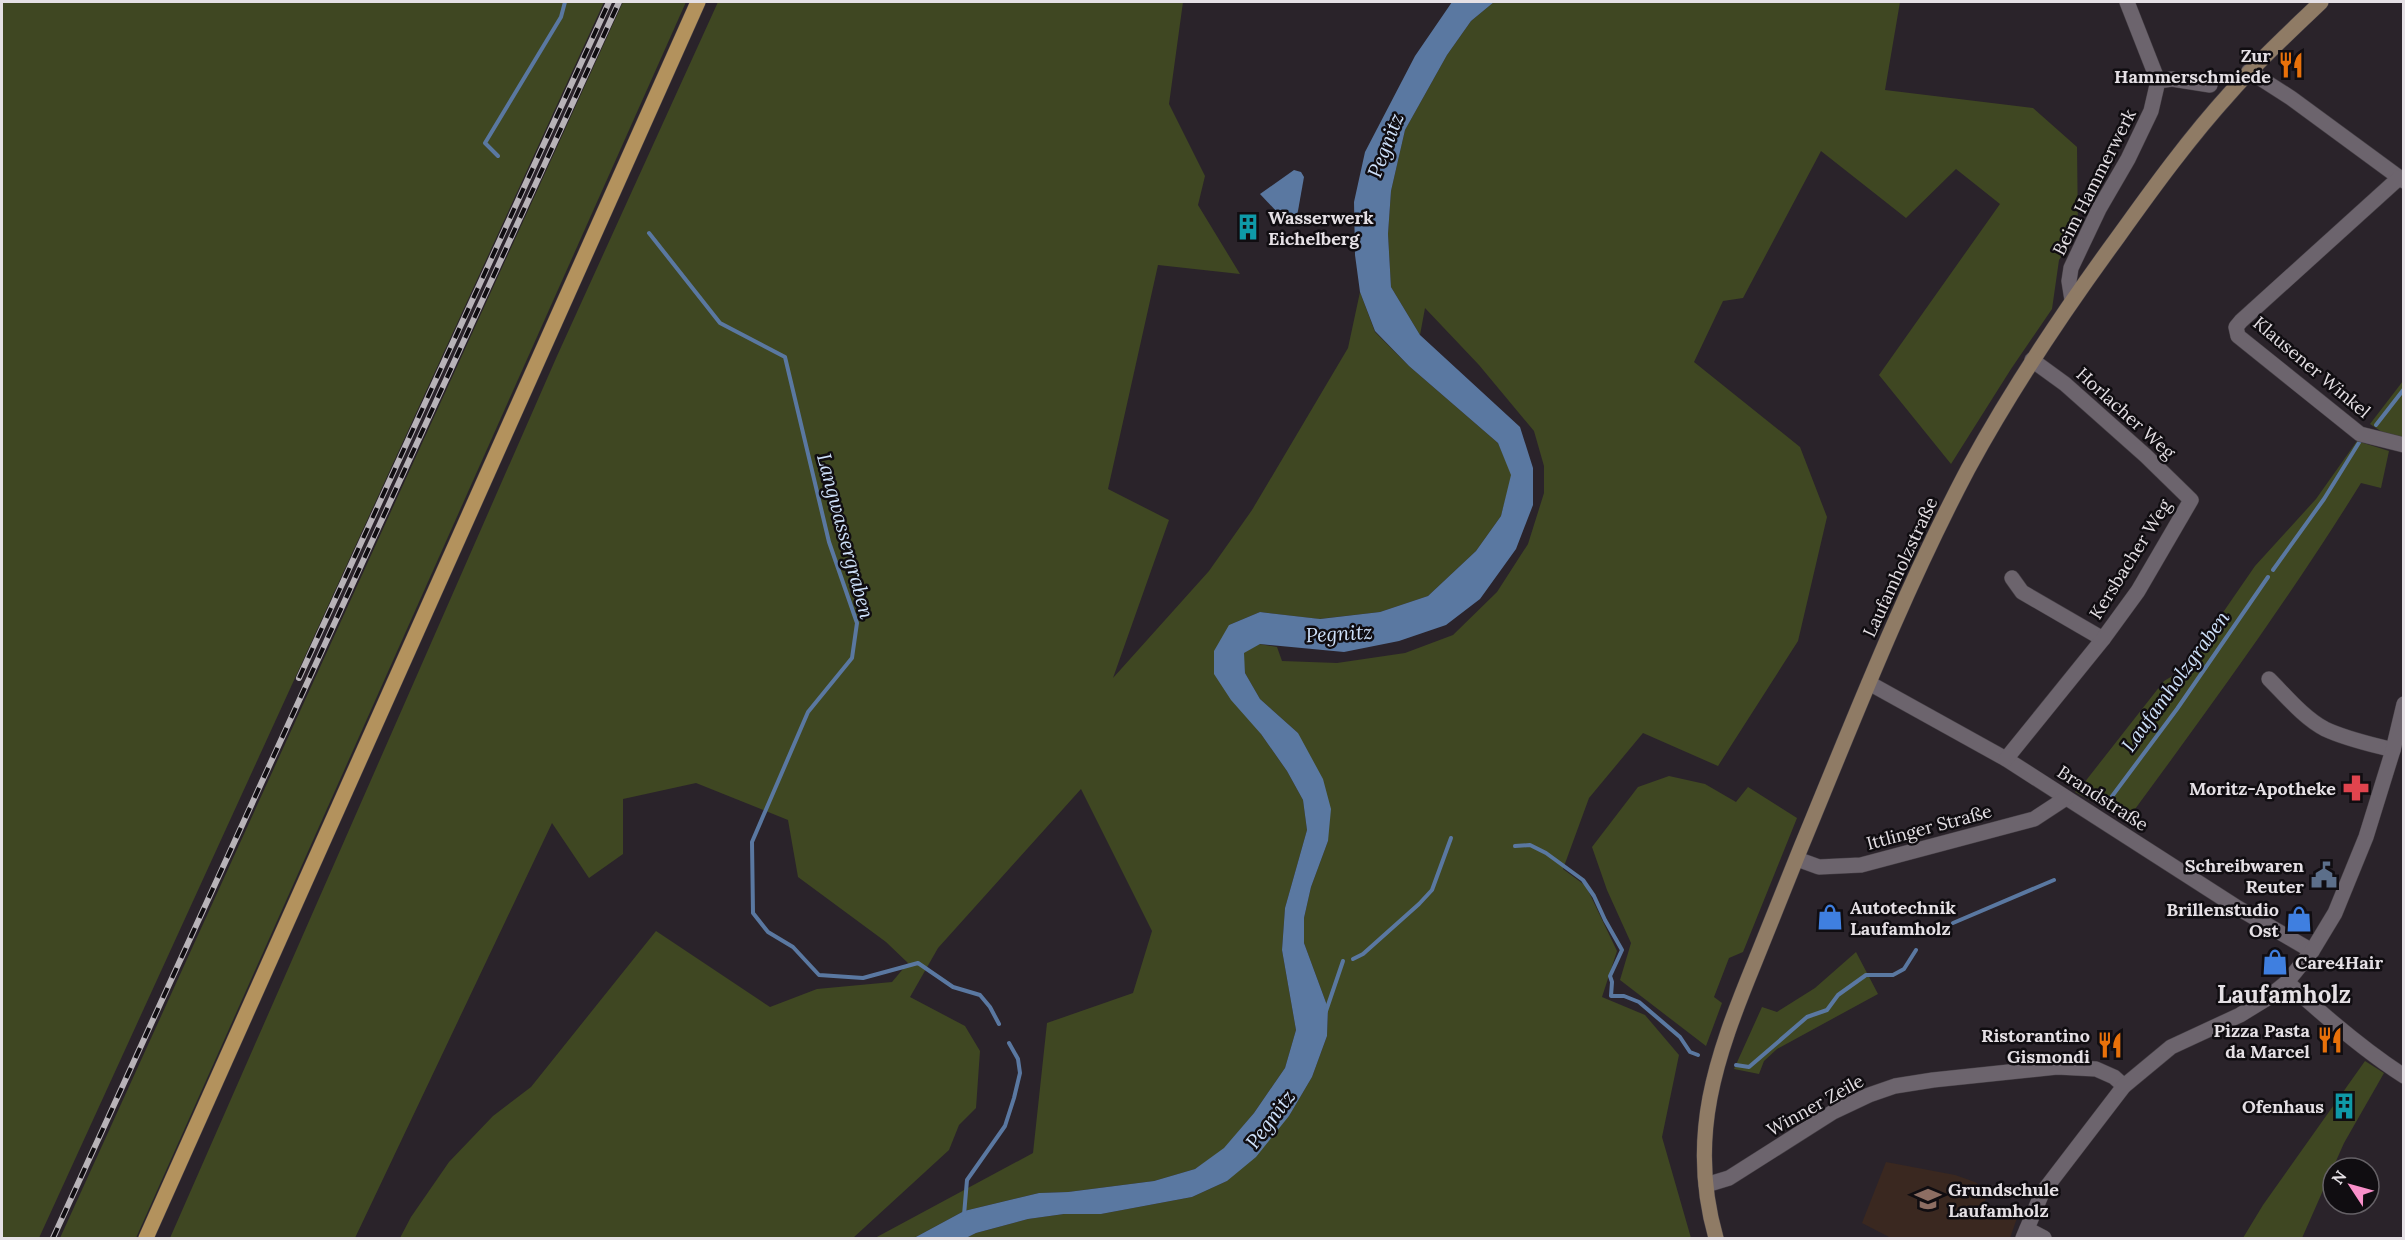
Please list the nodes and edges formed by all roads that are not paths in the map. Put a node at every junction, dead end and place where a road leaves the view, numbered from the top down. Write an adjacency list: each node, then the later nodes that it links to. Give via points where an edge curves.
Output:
1 (698, 2): 27 (main road)
2 (2127, 2): 5 (street)
3 (2321, 2): 4 (main road, Laufamholzstraße)
4 (2249, 71): 7 (street); 8 (main road, Laufamholzstraße, via 2180,153)
5 (2158, 81): 6 (street, via 2172,79); 8 (street, Beim Hammerwerk, via 2151,111 2071,268)
6 (2210, 85)
7 (2401, 180): 10 (street, Klausener Winkel, via 2236,327 2238,336 2360,434)
8 (2072, 300): 9 (main road, Laufamholzstraße)
9 (2032, 360): 11 (street, Horlacher Weg, via 2065,384); 15 (main road, Laufamholzstraße, via 1959,487)
10 (2403, 445)
11 (2191, 500): 13 (street, Kersbacher Weg, via 2138,591)
12 (2012, 578): 13 (street, Kersbacher Weg, via 2022,592)
13 (2103, 639): 18 (street, Kersbacher Weg)
14 (2269, 679): 17 (street, via 2324,728)
15 (1869, 683): 18 (street, Brandstraße); 20 (main road, Laufamholzstraße)
16 (2403, 704): 17 (street)
17 (2393, 750): 21 (street, via 2366,837 2335,913)
18 (2006, 759): 19 (street, Brandstraße)
19 (2066, 798): 20 (street, Ittlinger Straße, via 2034,819 1861,865 1819,867); 21 (street, Brandstraße)
20 (1797, 859): 25 (main road, Laufamholzstraße, via 1718,1057 1706,1119)
21 (2312, 951): 22 (street)
22 (2287, 982): 23 (street); 24 (street, via 2240,1015 2171,1047)
23 (2403, 1076)
24 (2124, 1086): 25 (street, Winner Zeile, via 2096,1069 2057,1067 1895,1086 1850,1103 1729,1178); 26 (street, via 2042,1193)
25 (1706, 1185): 28 (main road, Laufamholzstraße)
26 (2025, 1234): 29 (street)
27 (146, 1239)
28 (1716, 1239)
29 (2044, 1239)

